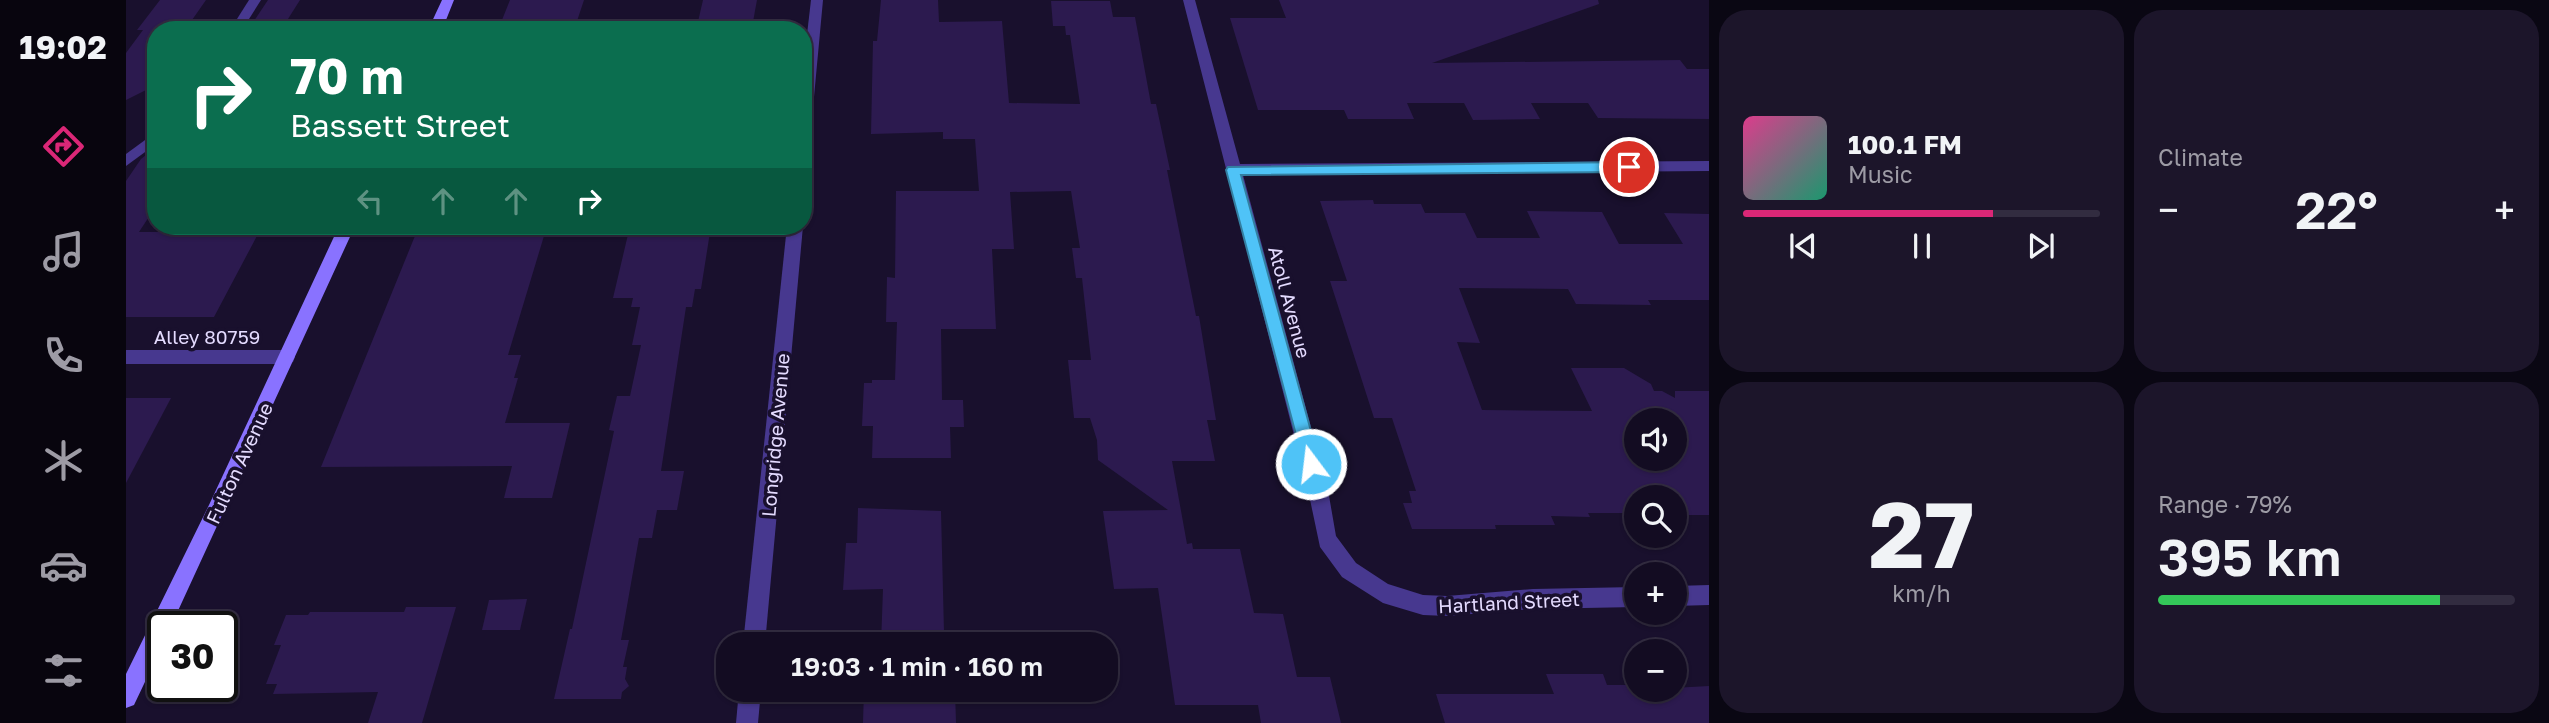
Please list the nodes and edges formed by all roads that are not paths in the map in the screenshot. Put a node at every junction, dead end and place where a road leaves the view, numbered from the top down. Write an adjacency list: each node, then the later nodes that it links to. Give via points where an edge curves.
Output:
1 (255, 0): 5 (lane)
2 (448, 0): 6 (street)
3 (817, 0): 7 (street)
4 (1189, 0): 11 (street, Atoll Avenue)
5 (242, 21)
6 (439, 21)
7 (812, 50)
8 (147, 144): 9 (lane)
9 (126, 161)
10 (1709, 166): 11 (street)
11 (1233, 170): 16 (street, Atoll Avenue, via 1318,490 1327,540 1349,570)
12 (343, 235): 15 (street, Fulton Avenue)
13 (794, 235): 20 (street, Longridge Avenue)
14 (126, 357): 15 (lane, Alley 80759)
15 (288, 357): 21 (street, Fulton Avenue)
16 (1383, 593): 19 (street, Hartland Street, via 1423,605 1447,606)
17 (1709, 595): 18 (street)
18 (1687, 596)
19 (1624, 597)
20 (755, 632)
21 (126, 697)
22 (749, 702): 23 (street)
23 (747, 723)

